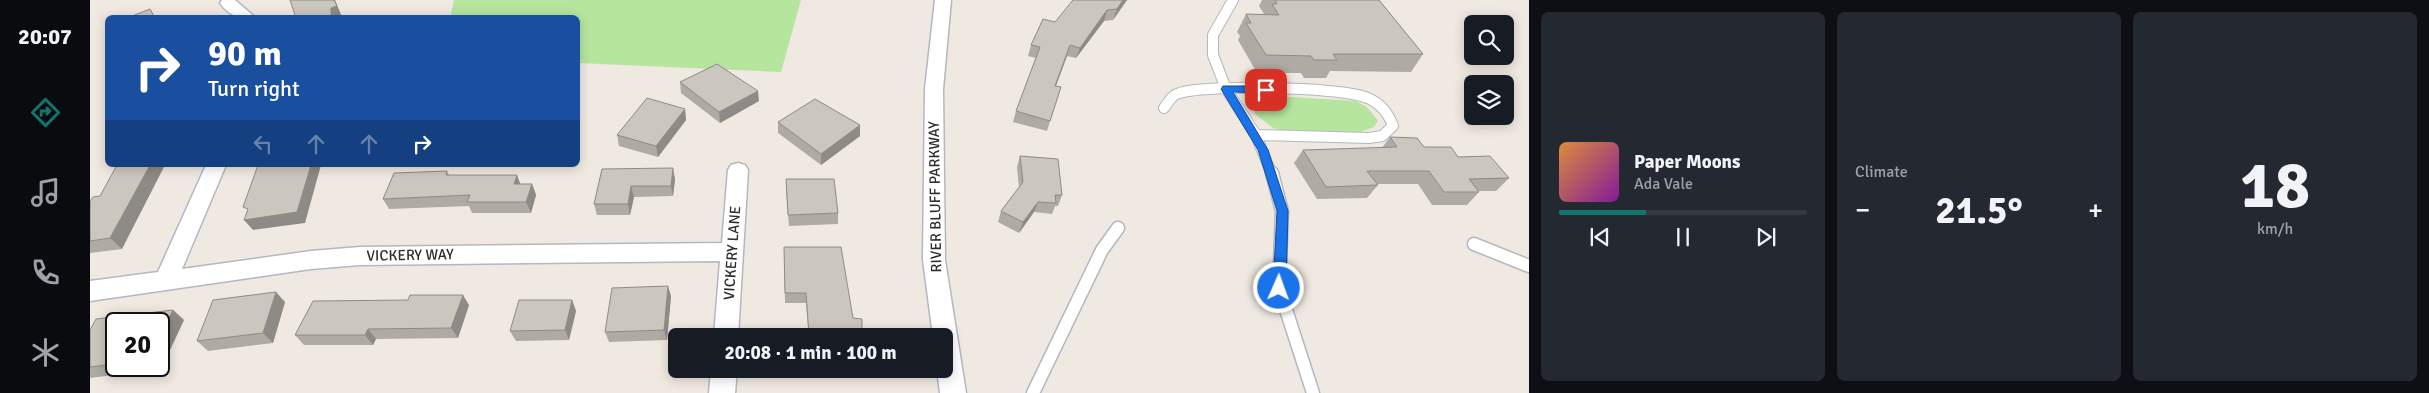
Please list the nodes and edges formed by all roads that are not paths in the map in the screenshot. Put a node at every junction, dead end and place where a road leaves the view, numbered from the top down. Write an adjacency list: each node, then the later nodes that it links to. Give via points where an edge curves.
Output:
1 (943, 0): 19 (street, RIVER BLUFF PARKWAY, via 934,89 934,260)
2 (1233, 0): 5 (lane, via 1213,35 1213,54)
3 (228, 4): 4 (street)
4 (244, 15)
5 (1226, 89): 6 (lane, via 1177,93); 7 (lane); 7 (lane, via 1345,91 1374,101 1391,118 1393,126 1382,136 1369,138)
6 (1164, 108)
7 (1256, 135): 21 (lane, via 1282,211 1279,288)
8 (215, 167): 14 (street)
9 (738, 170): 12 (street, VICKERY LANE)
10 (1118, 228): 20 (lane, via 1102,250)
11 (1474, 244): 13 (lane)
12 (732, 252): 14 (street, VICKERY WAY, via 360,256); 16 (street, VICKERY LANE)
13 (1529, 266)
14 (166, 280): 15 (street, VICKERY WAY)
15 (90, 291)
16 (727, 328)
17 (723, 378): 18 (street)
18 (722, 393)
19 (953, 393)
20 (1033, 393)
21 (1313, 393)

